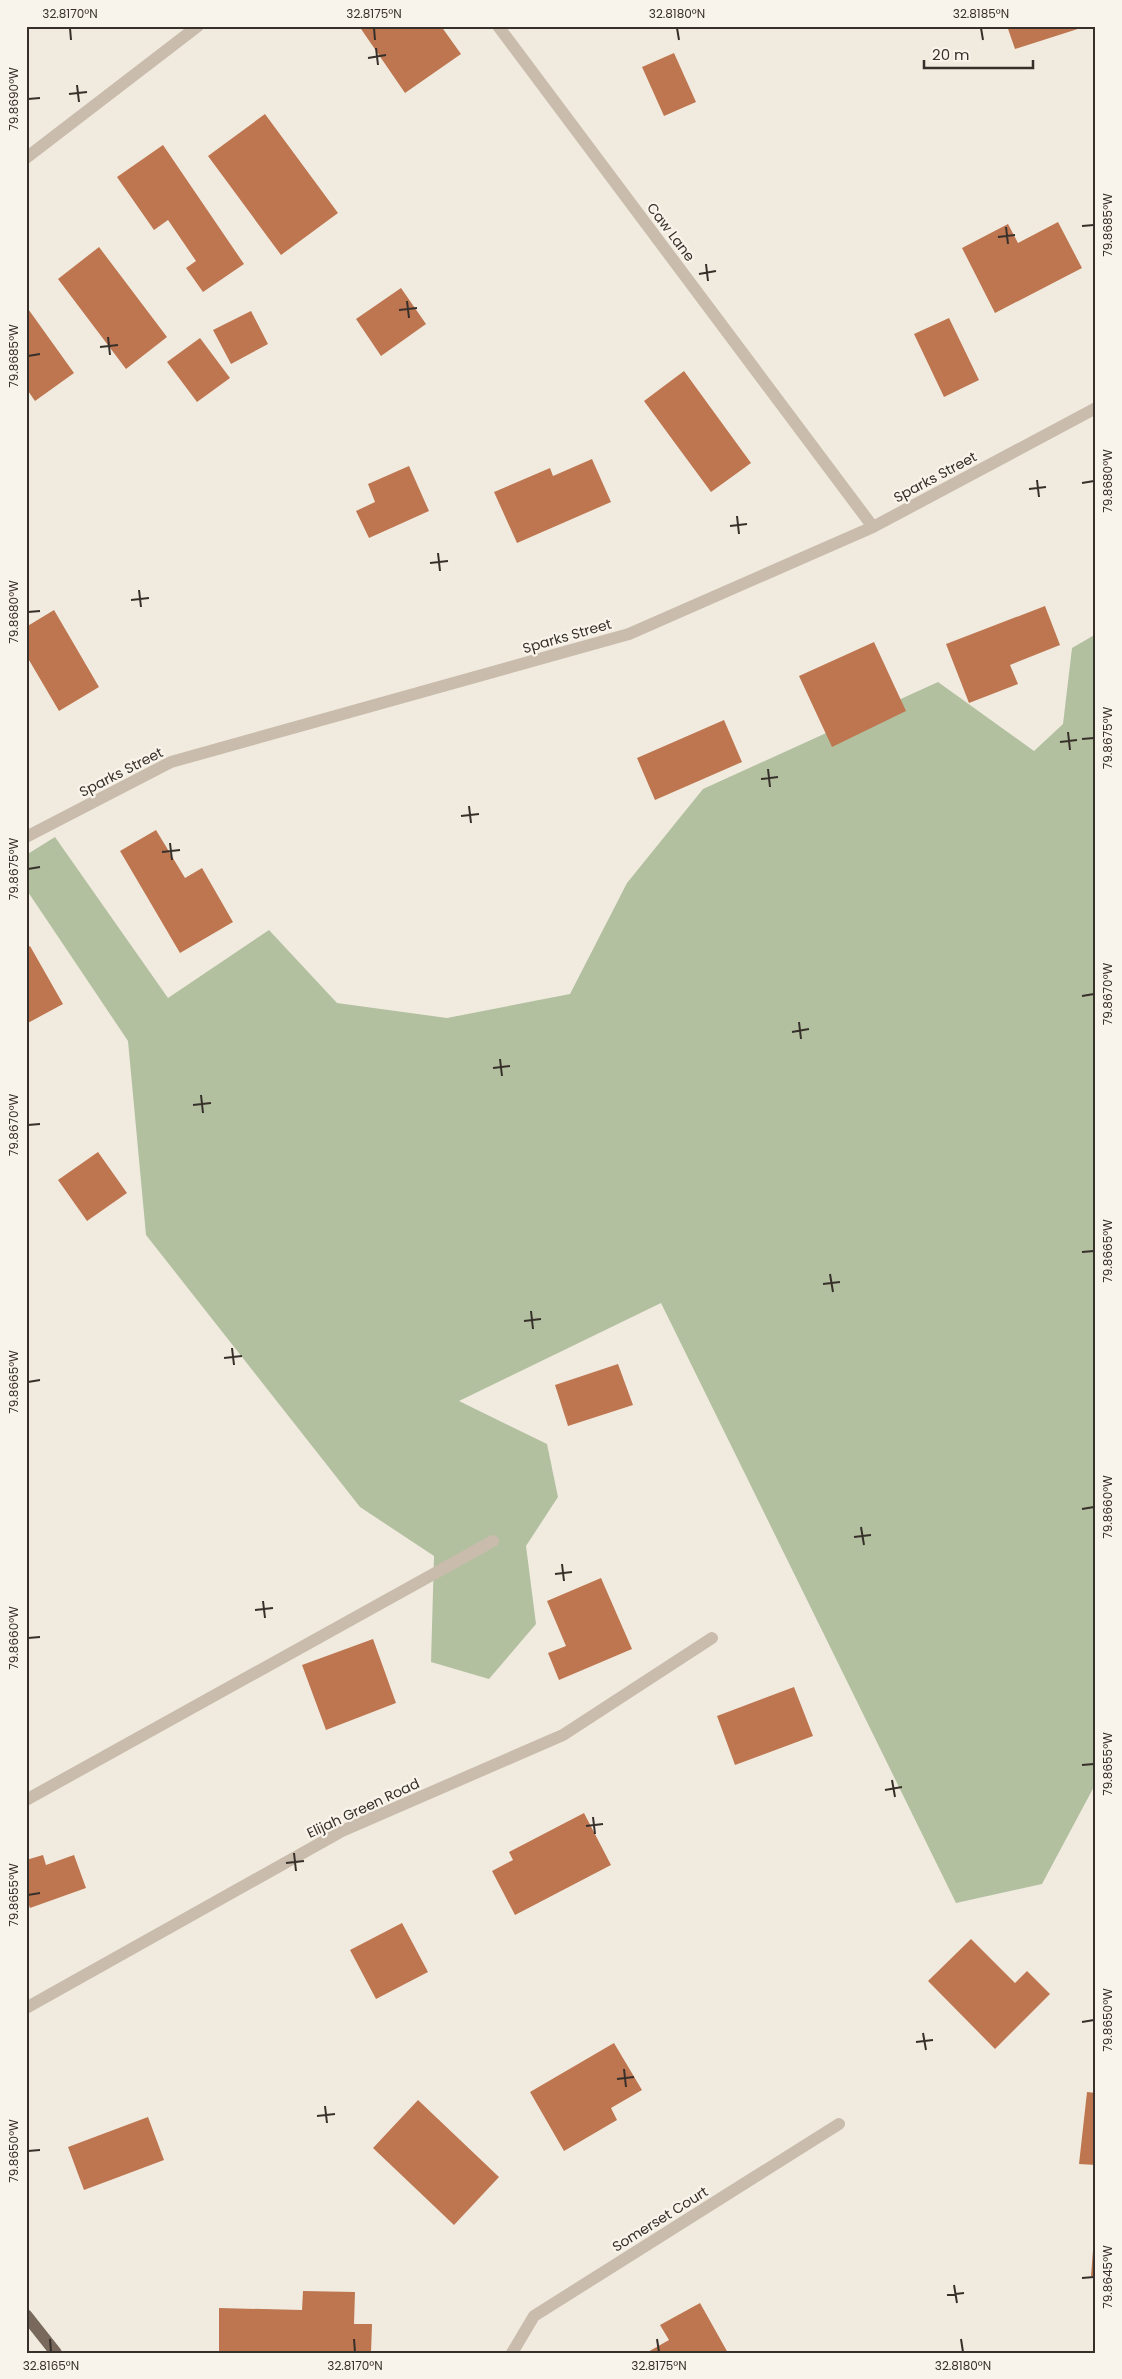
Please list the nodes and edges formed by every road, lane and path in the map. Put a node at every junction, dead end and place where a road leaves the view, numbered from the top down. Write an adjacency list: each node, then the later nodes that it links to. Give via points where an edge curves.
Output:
1 (198, 26): 3 (street)
2 (498, 26): 5 (street, Caw Lane)
3 (26, 158)
4 (1096, 408): 5 (street, Sparks Street)
5 (874, 527): 6 (street, Sparks Street, via 629,634 171,762)
6 (26, 837)
7 (493, 1541): 9 (street)
8 (712, 1638): 10 (street, Elijah Green Road, via 563,1735 342,1831)
9 (26, 1800)
10 (26, 2008)
11 (839, 2124): 14 (street, Somerset Court, via 534,2316)
12 (26, 2315): 13 (main road)
13 (56, 2353)
14 (512, 2353)

